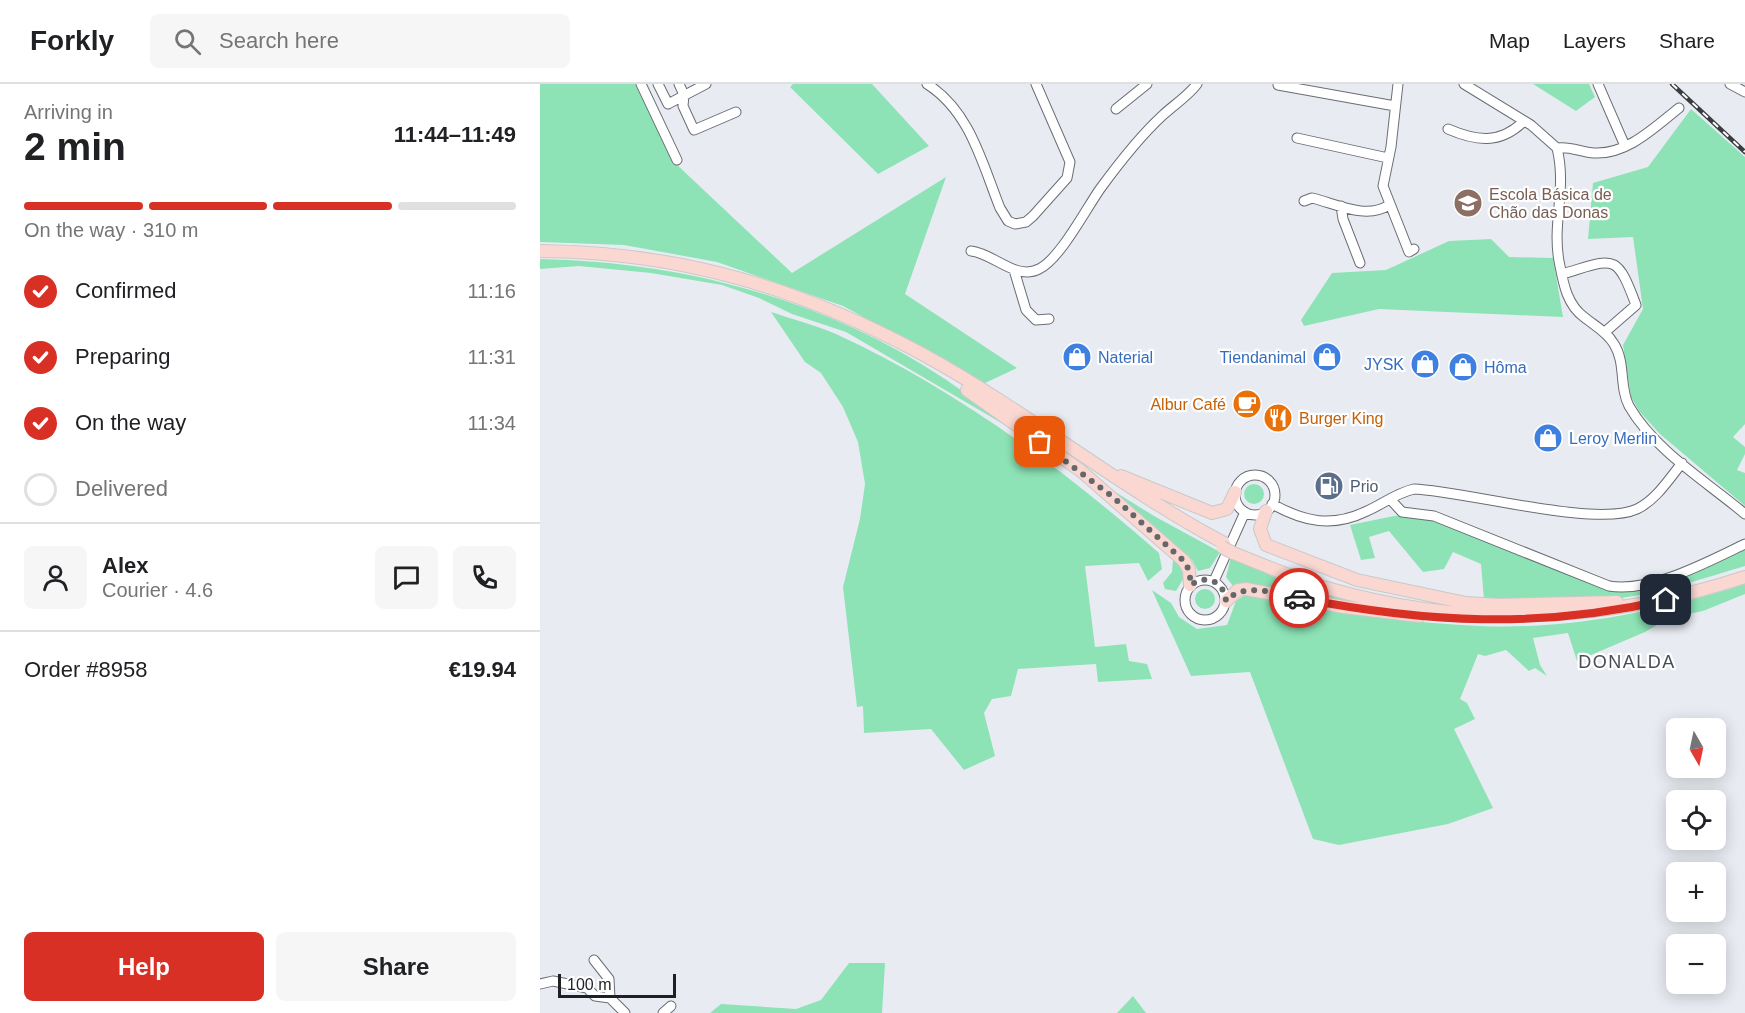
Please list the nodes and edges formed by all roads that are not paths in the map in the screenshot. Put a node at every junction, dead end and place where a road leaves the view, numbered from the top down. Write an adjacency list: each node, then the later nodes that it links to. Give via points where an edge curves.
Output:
1 (641, 84): 28 (street)
2 (658, 84): 17 (street, via 668,104)
3 (679, 84): 17 (street)
4 (706, 84): 17 (street)
5 (927, 84): 14 (street)
6 (1036, 84): 14 (street, via 1070,162 1067,178 1026,222 1016,224 1008,221 1000,208 962,117)
7 (1147, 84): 20 (street)
8 (1184, 84): 15 (street)
9 (1398, 84): 18 (street)
10 (1464, 84): 22 (street)
11 (1598, 84): 25 (street)
12 (1730, 84): 16 (street)
13 (1278, 85): 18 (street)
14 (942, 88)
15 (1194, 88): 36 (street, via 1141,137 1101,187 1063,245 1040,269)
16 (1745, 92)
17 (684, 95): 21 (street, via 683,106 693,130)
18 (1395, 106): 27 (street)
19 (1679, 108): 25 (street, via 1642,138)
20 (1116, 109)
21 (736, 112)
22 (1524, 121): 23 (street, via 1499,139 1472,139); 26 (street)
23 (1448, 129)
24 (1297, 138): 27 (street)
25 (1625, 146): 26 (street, via 1594,153)
26 (1557, 147): 37 (street, via 1562,184 1558,244)
27 (1388, 158): 31 (street, via 1383,186)
28 (677, 160)
29 (1304, 201): 30 (street, via 1312,198)
30 (1341, 206): 31 (street, via 1378,213); 35 (street)
31 (1389, 206): 32 (street, via 1409,252)
32 (1414, 249)
33 (540, 251): 40 (main road, via 621,254 705,268 806,299)
34 (970, 251): 36 (street, via 982,252)
35 (1360, 263)
36 (1014, 270): 38 (street, via 1026,310 1036,320)
37 (1562, 274): 39 (street, via 1572,305); 39 (street, via 1608,261 1624,272 1636,305)
38 (1049, 319)
39 (1605, 332): 41 (street, via 1616,346 1628,403 1638,420)
40 (923, 357): 42 (main road, via 1016,407 1123,477 1212,513 1227,509); 48 (main road); 52 (main road, via 1113,497 1184,561)
41 (1682, 464): 43 (street, via 1648,502 1627,513 1539,508 1422,490 1404,491); 46 (street)
42 (1235, 492): 44 (street, via 1243,479 1262,476 1274,488); 45 (street, via 1237,503)
43 (1390, 499): 44 (street, via 1355,516 1329,521 1302,519); 47 (street, via 1402,512 1434,516 1621,588 1656,581)
44 (1269, 508): 45 (street, via 1255,514); 54 (main road, via 1260,529 1266,545 1357,580 1466,603)
45 (1245, 512): 51 (street)
46 (1745, 514)
47 (1745, 544)
48 (1228, 548): 54 (main road, via 1336,586 1421,604 1514,611); 55 (main road, via 1326,588 1451,613 1569,615)
49 (1745, 570): 54 (main road)
50 (1745, 577): 55 (main road)
51 (1214, 581): 52 (street, via 1202,579); 53 (street, via 1223,589)
52 (1191, 585): 53 (street, via 1185,595 1186,606 1199,619 1218,616)
53 (1226, 601): 55 (main road, via 1246,589 1383,612 1484,620 1567,618)
54 (1621, 602)
55 (1646, 604)
56 (594, 960): 58 (street, via 609,979)
57 (540, 984): 58 (street, via 553,981 587,988 595,996)
58 (610, 998): 60 (street)
59 (671, 1006): 61 (street)
60 (625, 1013)
61 (663, 1013)

